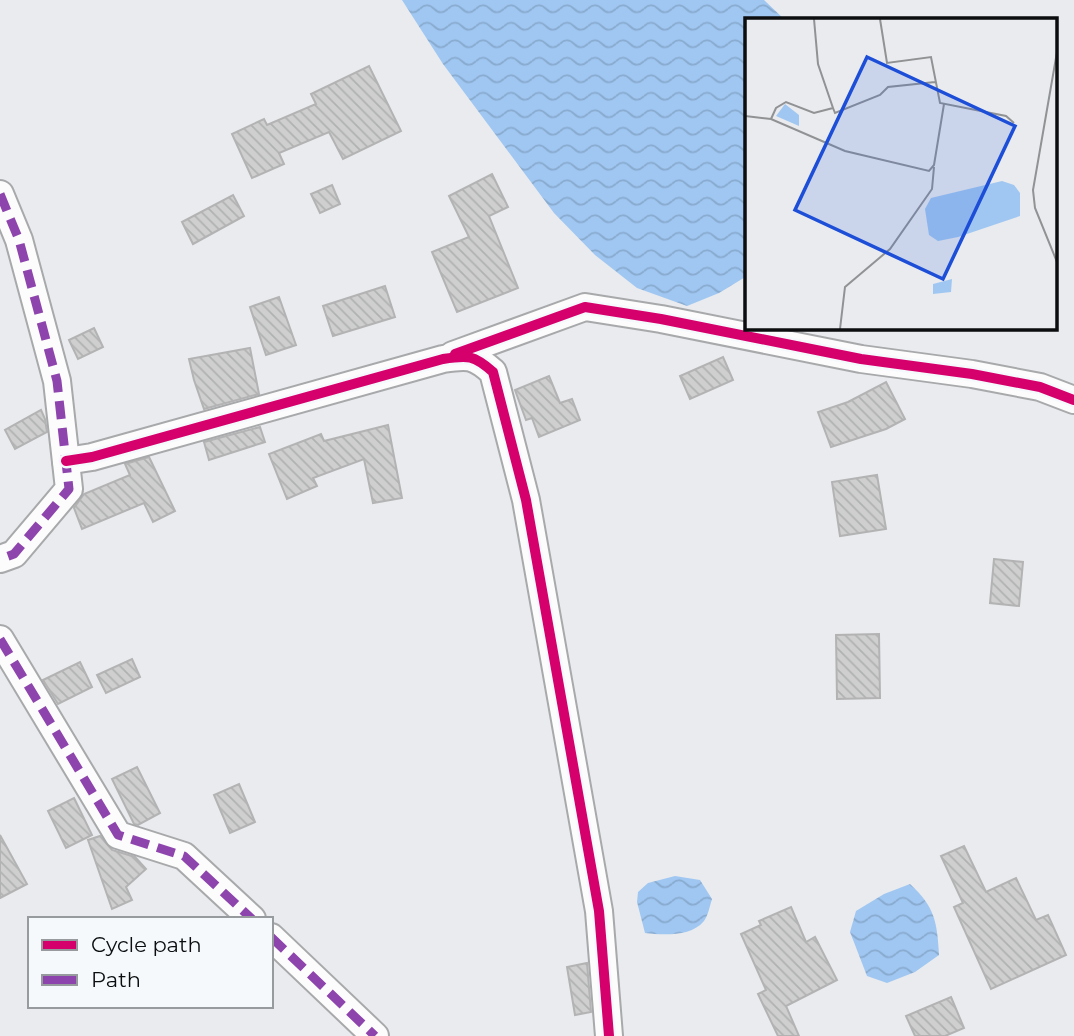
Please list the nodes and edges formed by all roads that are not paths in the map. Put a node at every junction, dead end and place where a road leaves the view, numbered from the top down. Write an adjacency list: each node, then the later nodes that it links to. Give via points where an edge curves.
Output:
1 (0, 194): 4 (street, via 19,240 57,381)
2 (443, 359): 3 (street, via 584,307 860,359 972,374 1040,387); 4 (street); 10 (street, via 478,359 493,372 526,500 599,911)
3 (1074, 400)
4 (66, 461): 5 (street, via 69,489 14,554)
5 (0, 559)
6 (0, 639): 7 (street, via 118,835 184,856)
7 (250, 917)
8 (273, 939): 9 (street)
9 (375, 1036)
10 (609, 1036)

